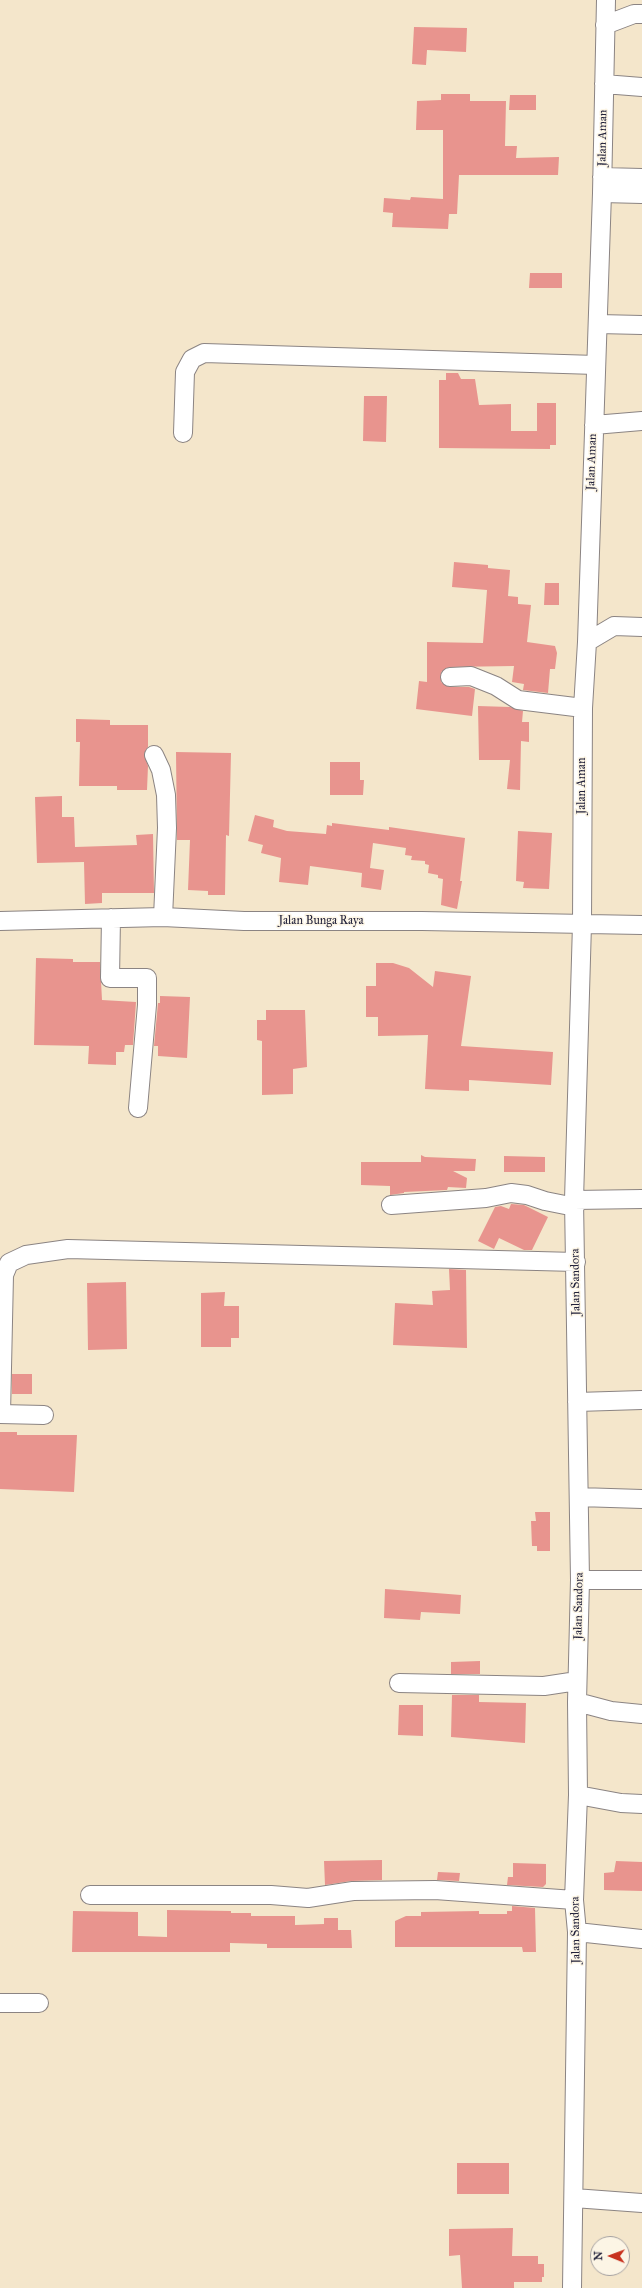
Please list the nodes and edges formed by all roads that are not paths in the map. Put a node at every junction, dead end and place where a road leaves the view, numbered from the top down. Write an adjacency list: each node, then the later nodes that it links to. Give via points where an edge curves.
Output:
1 (606, 0): 3 (street, Jalan Aman)
2 (642, 14): 3 (street, via 634,14)
3 (605, 25): 4 (street, Jalan Aman)
4 (604, 84): 5 (street); 7 (street, Jalan Aman)
5 (642, 87)
6 (642, 178): 7 (street)
7 (602, 185): 8 (street); 9 (street, Jalan Aman)
8 (642, 194)
9 (598, 324): 10 (street); 11 (street, Jalan Aman)
10 (642, 325)
11 (596, 365): 13 (street, Jalan Aman); 14 (street, via 204,353 192,359 185,372)
12 (642, 421): 13 (street)
13 (594, 425): 16 (street, Jalan Aman)
14 (183, 433)
15 (642, 627): 16 (street, via 614,626)
16 (587, 642): 18 (street, Jalan Aman)
17 (450, 678): 18 (street, via 471,676 496,686 518,700)
18 (583, 708): 23 (street, Jalan Aman)
19 (154, 755): 20 (street, via 161,770 166,795)
20 (163, 917): 21 (street, Jalan Bunga Raya); 23 (street, Jalan Bunga Raya, via 244,921)
21 (111, 918): 22 (street, Jalan Bunga Raya); 25 (street, via 110,978 147,978)
22 (0, 921)
23 (582, 924): 24 (street, Jalan Bunga Raya); 27 (street, Jalan Sandora)
24 (642, 925)
25 (138, 1108)
26 (642, 1199): 27 (street)
27 (575, 1204): 28 (street, via 545,1201 527,1194 511,1193 486,1198); 29 (street, Jalan Sandora)
28 (391, 1205)
29 (576, 1262): 31 (street, Jalan Sandora); 32 (street, via 68,1249 26,1255 9,1262 4,1275)
30 (642, 1400): 31 (street)
31 (577, 1402): 34 (street, Jalan Sandora)
32 (0, 1414): 33 (street)
33 (44, 1415)
34 (579, 1497): 35 (street); 36 (street, Jalan Sandora)
35 (642, 1499)
36 (580, 1580): 37 (street); 38 (street, Jalan Sandora)
37 (642, 1580)
38 (577, 1681): 39 (street, via 544,1686); 40 (street, Jalan Sandora)
39 (399, 1683)
40 (577, 1702): 41 (street, via 611,1711); 42 (street, Jalan Sandora)
41 (642, 1714)
42 (578, 1794): 43 (street, via 621,1803); 45 (street, Jalan Sandora)
43 (642, 1804)
44 (90, 1895): 45 (street, via 271,1895 308,1898 353,1891 435,1890)
45 (574, 1900): 46 (street, Jalan Sandora)
46 (577, 1932): 47 (street); 50 (street, Jalan Sandora)
47 (642, 1939)
48 (0, 2003): 49 (street)
49 (39, 2004)
50 (574, 2198): 51 (street); 52 (street, Jalan Sandora)
51 (642, 2203)
52 (572, 2288)

